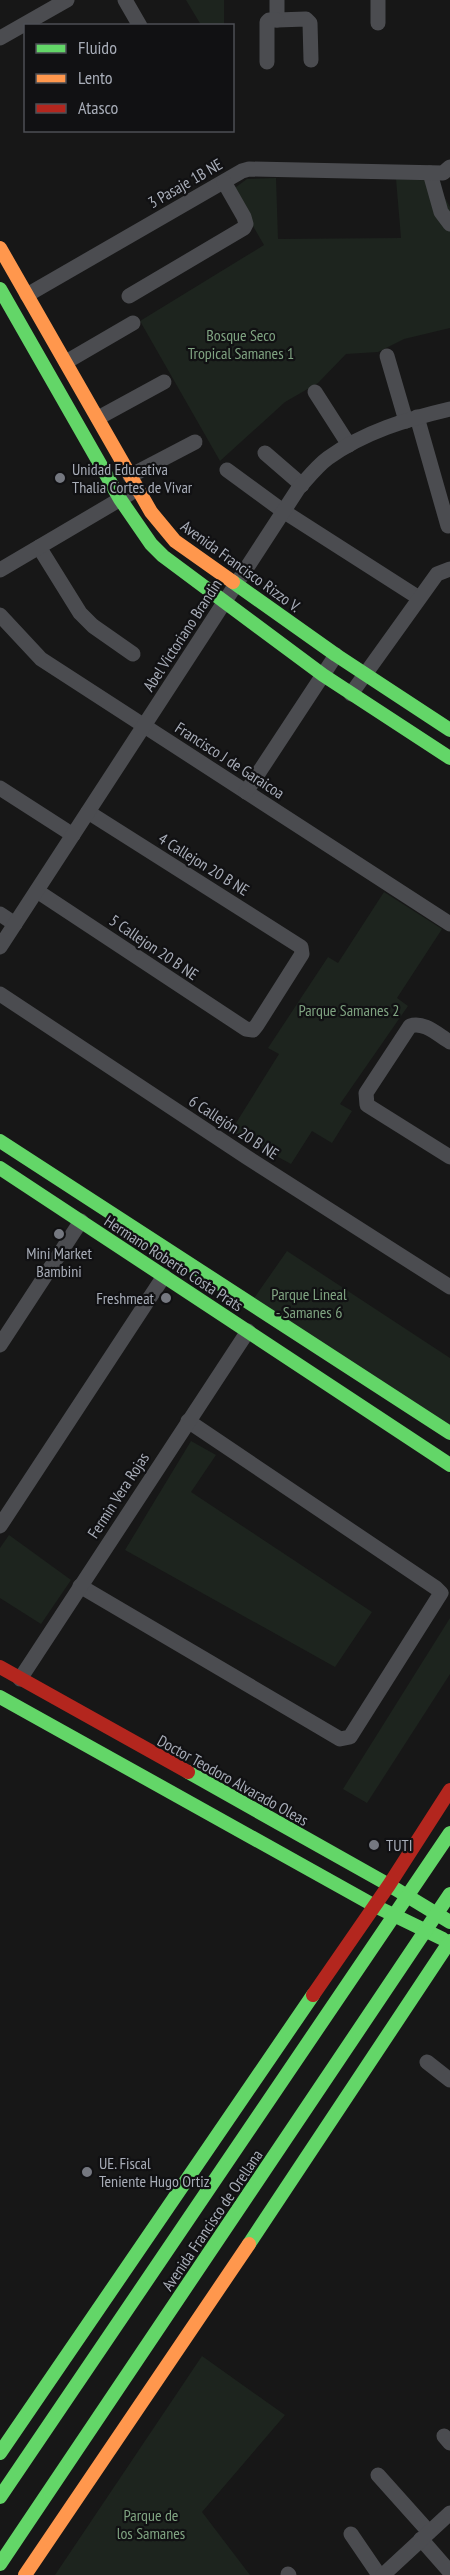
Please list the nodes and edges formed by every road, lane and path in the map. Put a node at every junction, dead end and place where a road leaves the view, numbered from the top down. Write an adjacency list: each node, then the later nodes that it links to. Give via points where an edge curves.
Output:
1 (67, 0): 7 (street)
2 (125, 0): 8 (street)
3 (277, 0): 5 (street)
4 (378, 0): 6 (street)
5 (277, 20): 11 (street, via 308,21); 12 (street, via 267,22)
6 (378, 23)
7 (27, 24)
8 (139, 24)
9 (24, 26): 10 (street)
10 (0, 38)
11 (311, 60)
12 (267, 62)
13 (450, 167): 14 (street, 3 Pasaje 1B NE, via 443,173)
14 (430, 173): 15 (street, 3 Pasaje 1B NE, via 249,169); 16 (street, via 441,212)
15 (224, 182): 19 (street, 3 Pasaje 1B NE); 20 (street, via 244,217 243,228)
16 (450, 224)
17 (0, 249): 19 (main road, Avenida Francisco Rizzo V.)
18 (0, 289): 35 (main road)
19 (27, 295): 23 (main road, Avenida Francisco Rizzo V.)
20 (129, 296)
21 (133, 323): 23 (street)
22 (387, 356): 28 (street)
23 (66, 362): 27 (main road, Avenida Francisco Rizzo V.)
24 (164, 382): 27 (street)
25 (315, 392): 30 (street)
26 (450, 410): 28 (street, Abel Victoriano Brandin)
27 (98, 418): 33 (main road, Avenida Francisco Rizzo V.)
28 (411, 419): 30 (street, Abel Victoriano Brandin); 37 (street)
29 (195, 442): 33 (street)
30 (349, 445): 34 (street, Abel Victoriano Brandin, via 326,459)
31 (265, 453): 34 (street)
32 (227, 470): 36 (street)
33 (134, 483): 35 (street); 41 (main road, Avenida Francisco Rizzo V., via 175,541)
34 (302, 485): 36 (street, Abel Victoriano Brandin)
35 (120, 499): 38 (street); 43 (main road, via 163,556)
36 (284, 511): 41 (street, Abel Victoriano Brandin); 42 (street)
37 (448, 526)
38 (39, 547): 40 (street); 45 (street, via 81,613)
39 (450, 569): 42 (street, via 437,574)
40 (0, 570)
41 (236, 585): 43 (street, Abel Victoriano Brandin); 46 (main road, Avenida Francisco Rizzo V.)
42 (419, 598): 47 (street)
43 (225, 601): 48 (main road); 50 (street, Abel Victoriano Brandin)
44 (0, 615): 50 (street, Francisco J de Garaicoa, via 42,659)
45 (133, 654)
46 (336, 655): 47 (main road, Avenida Francisco Rizzo V.); 48 (street)
47 (365, 674): 49 (street); 51 (main road, Avenida Francisco Rizzo V.)
48 (323, 675): 49 (main road); 54 (street)
49 (351, 694): 52 (main road)
50 (144, 726): 54 (street, Francisco J de Garaicoa); 55 (street, Abel Victoriano Brandin)
51 (450, 730)
52 (450, 758)
53 (0, 788): 56 (street)
54 (246, 792): 60 (street, Francisco J de Garaicoa)
55 (88, 812): 56 (street, Abel Victoriano Brandin); 63 (street, 4 Callejon 20 B NE, via 301,947 302,954)
56 (73, 835): 57 (street, Abel Victoriano Brandin)
57 (37, 891): 59 (street, Abel Victoriano Brandin); 63 (street, 5 Callejon 20 B NE)
58 (0, 914): 59 (street)
59 (15, 924): 61 (street, Abel Victoriano Brandin)
60 (450, 924)
61 (0, 947)
62 (0, 994): 72 (street, 6 Callejón 20 B NE)
63 (252, 1030)
64 (450, 1042): 66 (street, via 423,1025 410,1026 365,1099 368,1105)
65 (0, 1141): 68 (main road, Hermano Roberto Costa Prats)
66 (450, 1157)
67 (0, 1169): 69 (main road, Hermano Roberto Costa Prats)
68 (57, 1178): 69 (main road); 75 (main road, Hermano Roberto Costa Prats)
69 (44, 1197): 70 (main road, Hermano Roberto Costa Prats)
70 (81, 1221): 71 (main road, Hermano Roberto Costa Prats); 74 (street)
71 (164, 1276): 73 (main road, Hermano Roberto Costa Prats); 80 (street)
72 (450, 1287)
73 (248, 1331): 76 (main road, Hermano Roberto Costa Prats); 77 (street, Fermin Vera Rojas)
74 (0, 1345)
75 (385, 1392): 76 (main road); 78 (main road, Hermano Roberto Costa Prats)
76 (371, 1413): 79 (main road, Hermano Roberto Costa Prats)
77 (188, 1421): 81 (street, Fermin Vera Rojas); 81 (street, via 441,1593 350,1737 340,1739)
78 (450, 1433)
79 (450, 1465)
80 (0, 1526)
81 (80, 1586): 83 (street, Fermin Vera Rojas)
82 (0, 1667): 83 (main road, Doctor Teodoro Alvarado Oleas)
83 (20, 1679): 87 (main road, Doctor Teodoro Alvarado Oleas)
84 (0, 1697): 90 (main road)
85 (450, 1790): 87 (main road)
86 (450, 1833): 89 (main road, Avenida Francisco de Orellana)
87 (389, 1885): 89 (main road, Doctor Teodoro Alvarado Oleas); 90 (main road)
88 (450, 1894): 91 (main road, Avenida Francisco de Orellana)
89 (408, 1897): 91 (main road, Doctor Teodoro Alvarado Oleas); 92 (main road, Avenida Francisco de Orellana)
90 (375, 1906): 92 (main road); 98 (main road)
91 (437, 1914): 93 (main road, Doctor Teodoro Alvarado Oleas); 94 (main road, Avenida Francisco de Orellana)
92 (396, 1915): 94 (main road); 100 (main road, Avenida Francisco de Orellana)
93 (450, 1922)
94 (426, 1931): 95 (main road); 104 (main road, Avenida Francisco de Orellana)
95 (450, 1942): 106 (main road)
96 (427, 2062): 97 (street)
97 (450, 2080)
98 (0, 2453)
99 (378, 2475): 103 (street)
100 (0, 2497)
101 (450, 2513): 103 (street)
102 (351, 2534): 107 (street)
103 (425, 2536): 105 (street); 107 (street)
104 (0, 2564)
105 (450, 2572)
106 (25, 2575)
107 (381, 2575)

